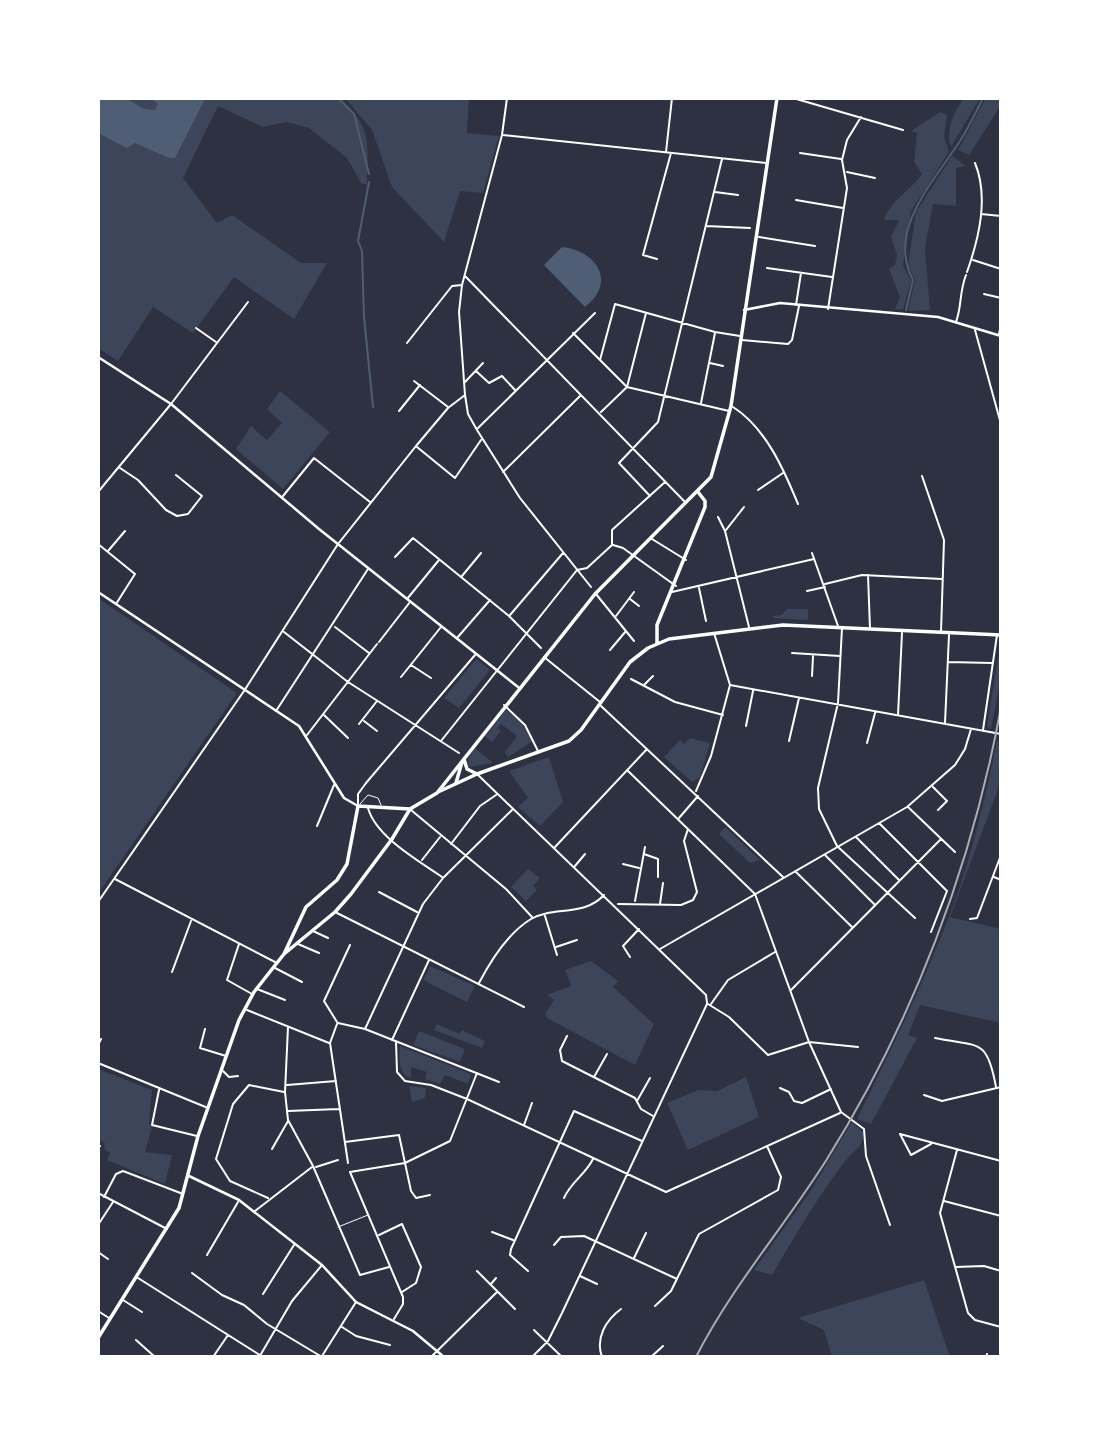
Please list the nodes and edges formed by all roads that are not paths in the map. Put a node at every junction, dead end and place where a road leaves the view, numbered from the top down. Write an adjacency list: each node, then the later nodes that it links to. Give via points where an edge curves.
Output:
1 (507, 98): 8 (street)
2 (672, 98): 9 (street)
3 (755, 98): 5 (street)
4 (793, 98): 6 (street)
5 (777, 99): 16 (main road)
6 (861, 117): 7 (street); 14 (street)
7 (904, 130)
8 (502, 135): 9 (street); 35 (street)
9 (666, 153): 10 (street)
10 (671, 153): 12 (street); 30 (street, via 643,255)
11 (800, 153): 14 (street)
12 (722, 159): 16 (street); 20 (street)
13 (979, 159): 17 (street)
14 (842, 160): 18 (street)
15 (969, 162): 17 (street)
16 (766, 163): 28 (main road)
17 (975, 163): 24 (street, via 983,184)
18 (846, 172): 19 (street); 23 (street)
19 (875, 177)
20 (714, 192): 21 (street); 26 (street)
21 (738, 194)
22 (796, 200): 23 (street)
23 (844, 208): 36 (street)
24 (980, 214): 25 (street); 31 (street)
25 (1001, 216)
26 (706, 226): 27 (street); 46 (street)
27 (750, 228)
28 (758, 236): 29 (street); 43 (main road)
29 (815, 246)
30 (657, 259)
31 (972, 260): 33 (street); 47 (street, via 959,292)
32 (767, 268): 34 (street)
33 (1001, 269)
34 (801, 272): 36 (street); 41 (street)
35 (464, 275): 37 (street); 58 (street)
36 (833, 277): 42 (street)
37 (462, 285): 56 (street, via 452,286); 65 (street, via 459,312)
38 (984, 293): 39 (street)
39 (1001, 298)
40 (248, 302): 55 (street)
41 (798, 305): 42 (street); 43 (street, via 780,303); 54 (street, via 788,344)
42 (828, 309): 47 (street, via 937,317)
43 (744, 310): 54 (main road)
44 (595, 313): 52 (street)
45 (646, 313): 46 (street); 59 (street, via 615,304); 67 (street)
46 (682, 323): 51 (street); 71 (street)
47 (956, 323): 50 (street)
48 (1001, 325): 53 (street)
49 (196, 328): 55 (street)
50 (975, 329): 53 (street); 78 (street)
51 (715, 332): 54 (street); 61 (street)
52 (573, 333): 58 (street); 59 (street)
53 (1000, 335)
54 (741, 338): 75 (main road)
55 (217, 343): 72 (street)
56 (407, 343)
57 (98, 356): 72 (street)
58 (547, 359): 68 (street); 69 (street)
59 (600, 360): 67 (street)
60 (483, 363): 63 (street)
61 (709, 363): 62 (street); 73 (street)
62 (723, 366)
63 (476, 371): 65 (street); 68 (street, via 489,383 502,376)
64 (414, 381): 66 (street)
65 (464, 382): 70 (street)
66 (420, 385): 74 (street); 76 (street)
67 (626, 387): 71 (street); 77 (street)
68 (516, 391): 79 (street)
69 (582, 394): 77 (street); 84 (street)
70 (465, 395): 74 (street); 79 (street)
71 (665, 396): 73 (street); 82 (street, via 658,422)
72 (171, 404): 83 (street); 93 (street)
73 (700, 404): 75 (street)
74 (449, 408): 81 (street)
75 (730, 409): 85 (street, via 758,431); 91 (main road, via 711,477)
76 (399, 411)
77 (600, 413): 82 (street)
78 (1001, 424)
79 (477, 430): 80 (street)
80 (482, 439): 81 (street, via 455,478); 84 (street)
81 (416, 446): 94 (street)
82 (635, 447): 88 (street); 92 (street, via 619,463)
83 (119, 467): 86 (street, via 177,516 188,514 202,496); 90 (street)
84 (503, 472): 106 (street)
85 (785, 473): 89 (street); 96 (street)
86 (176, 475)
87 (922, 476): 119 (street, via 943,533)
88 (666, 481): 92 (street); 95 (street)
89 (758, 490)
90 (98, 492)
91 (698, 492): 95 (main road); 113 (main road, via 706,504)
92 (650, 496): 104 (street, via 612,530)
93 (281, 497): 94 (street, via 314,458); 103 (street)
94 (371, 503): 103 (street)
95 (687, 504): 101 (main road)
96 (799, 504)
97 (744, 508): 100 (street)
98 (718, 517): 100 (street)
99 (125, 531): 105 (street)
100 (725, 531): 118 (street)
101 (652, 539): 109 (main road); 113 (street)
102 (98, 544): 105 (street)
103 (338, 544): 114 (street); 142 (street)
104 (612, 545): 109 (street); 115 (street, via 587,568)
105 (108, 552): 132 (street, via 135,574)
106 (563, 552): 115 (street); 134 (street)
107 (812, 553): 112 (street)
108 (481, 554): 117 (street)
109 (632, 556): 120 (street); 128 (main road)
110 (395, 557): 111 (street, via 413,538)
111 (440, 559): 117 (street); 130 (street)
112 (814, 559): 118 (street); 121 (street)
113 (686, 560): 120 (main road)
114 (368, 568): 130 (street); 137 (street)
115 (577, 570): 122 (street); 146 (street)
116 (868, 575): 119 (street); 121 (street); 141 (street)
117 (462, 576): 131 (street)
118 (737, 578): 123 (street); 139 (street)
119 (942, 579): 147 (street)
120 (676, 586): 127 (main road)
121 (826, 586): 124 (street); 140 (street)
122 (591, 587)
123 (699, 587): 127 (street); 136 (street)
124 (807, 591)
125 (98, 592): 132 (street)
126 (634, 592): 129 (street)
127 (673, 593): 152 (main road, via 657,625)
128 (595, 594): 135 (street); 161 (main road)
129 (629, 598): 133 (street); 135 (street)
130 (408, 600): 138 (street); 156 (street)
131 (490, 600): 134 (street); 150 (street)
132 (116, 605): 176 (street)
133 (639, 606)
134 (509, 616): 146 (street)
135 (616, 617): 143 (street)
136 (706, 621)
137 (333, 626): 156 (street); 159 (street)
138 (441, 627): 150 (street); 164 (street)
139 (748, 627): 140 (main road); 144 (main road)
140 (840, 627): 141 (main road); 160 (street)
141 (870, 630): 145 (main road)
142 (284, 631): 159 (street); 176 (street)
143 (626, 631): 151 (street); 154 (street)
144 (714, 632): 152 (main road); 172 (street)
145 (902, 632): 147 (main road); 186 (street)
146 (526, 633): 153 (street); 165 (street)
147 (941, 633): 148 (main road)
148 (949, 634): 149 (main road); 162 (street)
149 (999, 635): 163 (street)
150 (456, 639): 157 (street)
151 (634, 640)
152 (657, 643): 179 (main road, via 631,662)
153 (541, 648)
154 (610, 650)
155 (792, 653): 158 (street)
156 (370, 654): 171 (street)
157 (475, 654): 165 (street); 190 (street)
158 (813, 654): 160 (street); 167 (street)
159 (314, 655): 171 (street); 182 (street)
160 (841, 656): 180 (street)
161 (544, 657): 174 (main road); 179 (street)
162 (948, 662): 163 (street); 189 (street)
163 (993, 663): 194 (street)
164 (410, 665): 168 (street); 169 (street)
165 (496, 670): 174 (street); 198 (street)
166 (653, 676): 173 (street)
167 (812, 676)
168 (401, 677)
169 (431, 678)
170 (631, 679): 173 (street)
171 (348, 682): 178 (street); 184 (street)
172 (730, 685): 175 (street); 185 (street)
173 (643, 686): 185 (street, via 675,702)
174 (519, 687): 181 (main road)
175 (753, 690): 177 (street); 191 (street)
176 (244, 691): 182 (street); 249 (street)
177 (799, 698): 180 (street); 199 (street)
178 (378, 700): 187 (street); 190 (street)
179 (600, 703): 201 (street); 203 (main road, via 569,741)
180 (838, 703): 183 (street); 230 (street, via 818,788 819,809)
181 (504, 705): 203 (street, via 525,725); 204 (main road)
182 (276, 711): 196 (street)
183 (876, 712): 186 (street); 200 (street)
184 (324, 715): 196 (street); 197 (street)
185 (723, 715): 210 (street)
186 (898, 716): 189 (street)
187 (363, 720): 188 (street); 193 (street)
188 (359, 724)
189 (945, 724): 192 (street)
190 (416, 725): 198 (street); 214 (street, via 358,794)
191 (746, 726)
192 (971, 729): 194 (street); 209 (street, via 955,765)
193 (377, 731)
194 (983, 732): 195 (street)
195 (1001, 734)
196 (307, 735): 208 (street)
197 (348, 738)
198 (441, 741): 202 (street)
199 (789, 741)
200 (866, 743)
201 (647, 748): 205 (street); 210 (street)
202 (459, 753)
203 (538, 753): 206 (main road)
204 (464, 757): 206 (main road, via 466,768); 207 (main road); 211 (main road)
205 (626, 770): 221 (street); 232 (street)
206 (477, 774): 207 (main road); 212 (street)
207 (456, 783): 211 (main road)
208 (335, 784): 214 (street, via 344,798); 223 (street)
209 (932, 786): 216 (street); 220 (street, via 947,801)
210 (695, 792): 213 (street)
211 (437, 793): 218 (main road)
212 (497, 794): 219 (street); 229 (street, via 480,806)
213 (698, 796): 221 (street); 246 (street)
214 (358, 806): 215 (main road); 217 (lane, via 368,795 379,799); 271 (main road, via 343,873 314,897)
215 (368, 806): 217 (main road); 227 (street, via 370,816)
216 (908, 807): 222 (street); 228 (street)
217 (382, 808): 218 (main road)
218 (410, 809): 225 (street); 227 (main road)
219 (513, 809): 232 (street); 238 (street)
220 (938, 810)
221 (678, 819): 224 (street)
222 (878, 823): 226 (street); 240 (street)
223 (317, 826)
224 (688, 829): 256 (street); 260 (street, via 684,841 697,894 688,904)
225 (441, 836): 229 (street); 239 (street)
226 (855, 837): 230 (street); 251 (street)
227 (392, 839): 239 (street); 262 (main road)
228 (941, 839): 233 (street); 240 (street)
229 (450, 845): 238 (street)
230 (837, 846): 236 (street); 253 (street)
231 (645, 847): 234 (street)
232 (554, 848): 242 (street)
233 (955, 852)
234 (643, 853): 243 (street); 245 (street, via 659,859)
235 (585, 854): 242 (street)
236 (824, 855): 244 (street); 261 (street)
237 (1001, 855): 247 (street)
238 (464, 856): 248 (street); 265 (street, via 506,889)
239 (421, 862): 248 (street)
240 (918, 862): 251 (street); 273 (street, via 947,891)
241 (623, 864): 243 (street)
242 (574, 866): 255 (street)
243 (640, 868): 258 (street)
244 (796, 871): 246 (street); 270 (street)
245 (658, 877)
246 (784, 877): 256 (street)
247 (993, 877): 250 (street); 268 (street, via 977,918)
248 (443, 878): 263 (street)
249 (114, 879): 257 (street); 267 (street)
250 (1001, 880)
251 (899, 881): 253 (street)
252 (663, 883): 260 (street)
253 (888, 891): 261 (street); 266 (street)
254 (379, 892): 263 (street)
255 (605, 894): 259 (street); 264 (street, via 592,905)
256 (755, 894): 284 (street); 285 (street)
257 (98, 902)
258 (634, 902): 259 (street); 260 (street)
259 (616, 905): 269 (street)
260 (660, 905)
261 (875, 905): 270 (street)
262 (335, 912): 272 (main road); 282 (street)
263 (418, 913): 282 (street)
264 (545, 916): 265 (street); 283 (street)
265 (533, 918): 295 (street, via 494,955)
266 (915, 918)
267 (192, 919): 279 (street); 293 (street)
268 (970, 919)
269 (639, 928): 284 (street); 289 (street, via 623,944)
270 (852, 928): 297 (street)
271 (296, 930): 275 (main road); 287 (main road)
272 (313, 931): 275 (main road); 276 (street)
273 (931, 932)
274 (568, 937): 278 (street)
275 (303, 938): 280 (main road)
276 (328, 938)
277 (577, 940): 278 (street)
278 (570, 942): 283 (street)
279 (239, 944): 291 (street); 298 (street, via 227,981)
280 (296, 944): 286 (street); 287 (main road)
281 (350, 945): 303 (street, via 324,1000)
282 (402, 946): 290 (street); 306 (street)
283 (555, 947): 288 (street)
284 (660, 949): 300 (street, via 706,995)
285 (775, 952): 297 (street); 300 (street, via 728,980)
286 (319, 953)
287 (284, 954): 291 (main road)
288 (557, 955)
289 (630, 957)
290 (429, 960): 295 (street); 310 (street)
291 (277, 963): 292 (main road)
292 (273, 968): 294 (street); 296 (main road)
293 (172, 972)
294 (302, 982)
295 (479, 985): 301 (street)
296 (256, 988): 298 (main road); 299 (street)
297 (790, 991): 312 (street)
298 (252, 994): 302 (main road)
299 (285, 1000)
300 (709, 1004): 312 (street, via 768,1055); 341 (street)
301 (524, 1007)
302 (244, 1009): 304 (street); 317 (main road)
303 (338, 1023): 306 (street); 313 (street)
304 (288, 1027): 313 (street); 326 (street)
305 (205, 1029): 317 (street, via 200,1048)
306 (365, 1030): 310 (street)
307 (567, 1036): 322 (street, via 559,1050 562,1061)
308 (935, 1038): 327 (street, via 981,1048 990,1056)
309 (101, 1039): 314 (street)
310 (392, 1041): 311 (street)
311 (396, 1042): 320 (street); 334 (street, via 397,1072 407,1082 431,1085)
312 (809, 1042): 315 (street); 331 (street)
313 (330, 1043): 324 (street)
314 (98, 1045)
315 (858, 1047)
316 (607, 1054): 322 (street)
317 (227, 1056): 319 (main road)
318 (98, 1063): 329 (street)
319 (223, 1070): 321 (street, via 229,1077); 337 (main road)
320 (477, 1073): 325 (street); 334 (street)
321 (238, 1076)
322 (594, 1077): 335 (street)
323 (650, 1078): 335 (street)
324 (336, 1081): 326 (street); 338 (street)
325 (499, 1082)
326 (286, 1086): 332 (street)
327 (996, 1087): 328 (street); 333 (street, via 942,1101)
328 (1001, 1087)
329 (160, 1088): 337 (street); 344 (street, via 152,1125)
330 (780, 1088): 331 (street, via 802,1102)
331 (832, 1088): 340 (street)
332 (285, 1092): 339 (street); 364 (street, via 250,1085 233,1104 216,1159 230,1181)
333 (924, 1095)
334 (467, 1099): 343 (street); 356 (street, via 452,1139)
335 (637, 1102): 341 (street)
336 (532, 1103): 343 (street)
337 (209, 1108): 344 (main road)
338 (340, 1109): 339 (street); 346 (street)
339 (287, 1111): 342 (street)
340 (841, 1112): 349 (street); 373 (street, via 864,1130 865,1151)
341 (654, 1116): 345 (street)
342 (288, 1120): 350 (street); 357 (street)
343 (524, 1126): 347 (street)
344 (198, 1136): 359 (main road)
345 (643, 1141): 347 (street, via 574,1111); 358 (street)
346 (345, 1142): 355 (street); 356 (street, via 399,1135)
347 (559, 1143): 352 (street); 379 (street)
348 (931, 1144): 348 (street, via 911,1137 900,1134 911,1155); 351 (street)
349 (767, 1146): 358 (street, via 666,1192); 397 (street, via 781,1177 778,1190 699,1234)
350 (272, 1149)
351 (957, 1150): 354 (street); 367 (street)
352 (593, 1159): 358 (street); 365 (street)
353 (338, 1160): 357 (street)
354 (1001, 1161)
355 (348, 1163)
356 (405, 1163): 362 (street, via 415,1199); 370 (street, via 351,1172)
357 (313, 1167): 364 (street); 374 (street)
358 (627, 1174): 380 (street)
359 (189, 1176): 361 (main road); 366 (street)
360 (98, 1193): 363 (street)
361 (184, 1195): 363 (street, via 123,1171 116,1174); 375 (main road)
362 (429, 1195)
363 (104, 1197): 368 (street)
364 (268, 1198): 369 (street)
365 (564, 1198)
366 (239, 1200): 369 (street); 384 (street)
367 (943, 1200): 371 (street); 389 (street, via 940,1213)
368 (113, 1201): 372 (street); 375 (street)
369 (255, 1211): 381 (street)
370 (368, 1214): 374 (lane); 378 (street)
371 (1001, 1216)
372 (98, 1225)
373 (890, 1225)
374 (338, 1227): 388 (street, via 360,1275)
375 (168, 1229): 395 (main road)
376 (492, 1232): 379 (street)
377 (646, 1233): 386 (street)
378 (377, 1236): 388 (street); 401 (street, via 402,1224 421,1267 416,1283)
379 (514, 1241): 391 (street, via 510,1255)
380 (595, 1242): 382 (street, via 584,1236 561,1237); 386 (street); 394 (street)
381 (295, 1243): 387 (street); 402 (street)
382 (554, 1245)
383 (98, 1252): 385 (street)
384 (207, 1255)
385 (108, 1259)
386 (634, 1259): 397 (street)
387 (322, 1265): 404 (street); 414 (street, via 292,1301)
388 (390, 1267): 401 (street)
389 (954, 1267): 392 (street, via 984,1266); 413 (street, via 968,1313 975,1320)
390 (477, 1271): 398 (street)
391 (528, 1271)
392 (1001, 1271)
393 (192, 1273): 414 (street)
394 (579, 1275): 399 (street); 419 (street)
395 (137, 1278): 403 (main road); 416 (street)
396 (496, 1278): 398 (street)
397 (678, 1280): 405 (street)
398 (490, 1284): 400 (street)
399 (597, 1284)
400 (497, 1292): 406 (street); 422 (street)
401 (401, 1293): 411 (street, via 403,1304)
402 (263, 1294)
403 (122, 1300): 409 (street); 410 (main road)
404 (356, 1302): 411 (street); 412 (street)
405 (655, 1306)
406 (515, 1309)
407 (621, 1309): 431 (street, via 601,1334)
408 (98, 1311): 410 (street)
409 (142, 1312)
410 (110, 1319): 417 (main road)
411 (393, 1320): 422 (street)
412 (341, 1327): 420 (street); 426 (street)
413 (1001, 1327)
414 (277, 1329): 423 (street); 426 (street)
415 (534, 1329): 419 (street)
416 (228, 1335): 423 (street); 425 (street)
417 (98, 1338)
418 (136, 1340): 424 (street)
419 (548, 1341): 429 (street); 430 (street)
420 (390, 1345)
421 (663, 1346): 432 (street)
422 (438, 1351): 427 (street); 428 (street)
423 (262, 1356)
424 (155, 1357)
425 (212, 1357)
426 (322, 1357)
427 (431, 1357)
428 (444, 1357)
429 (532, 1357)
430 (562, 1357)
431 (602, 1357)
432 (651, 1357)

